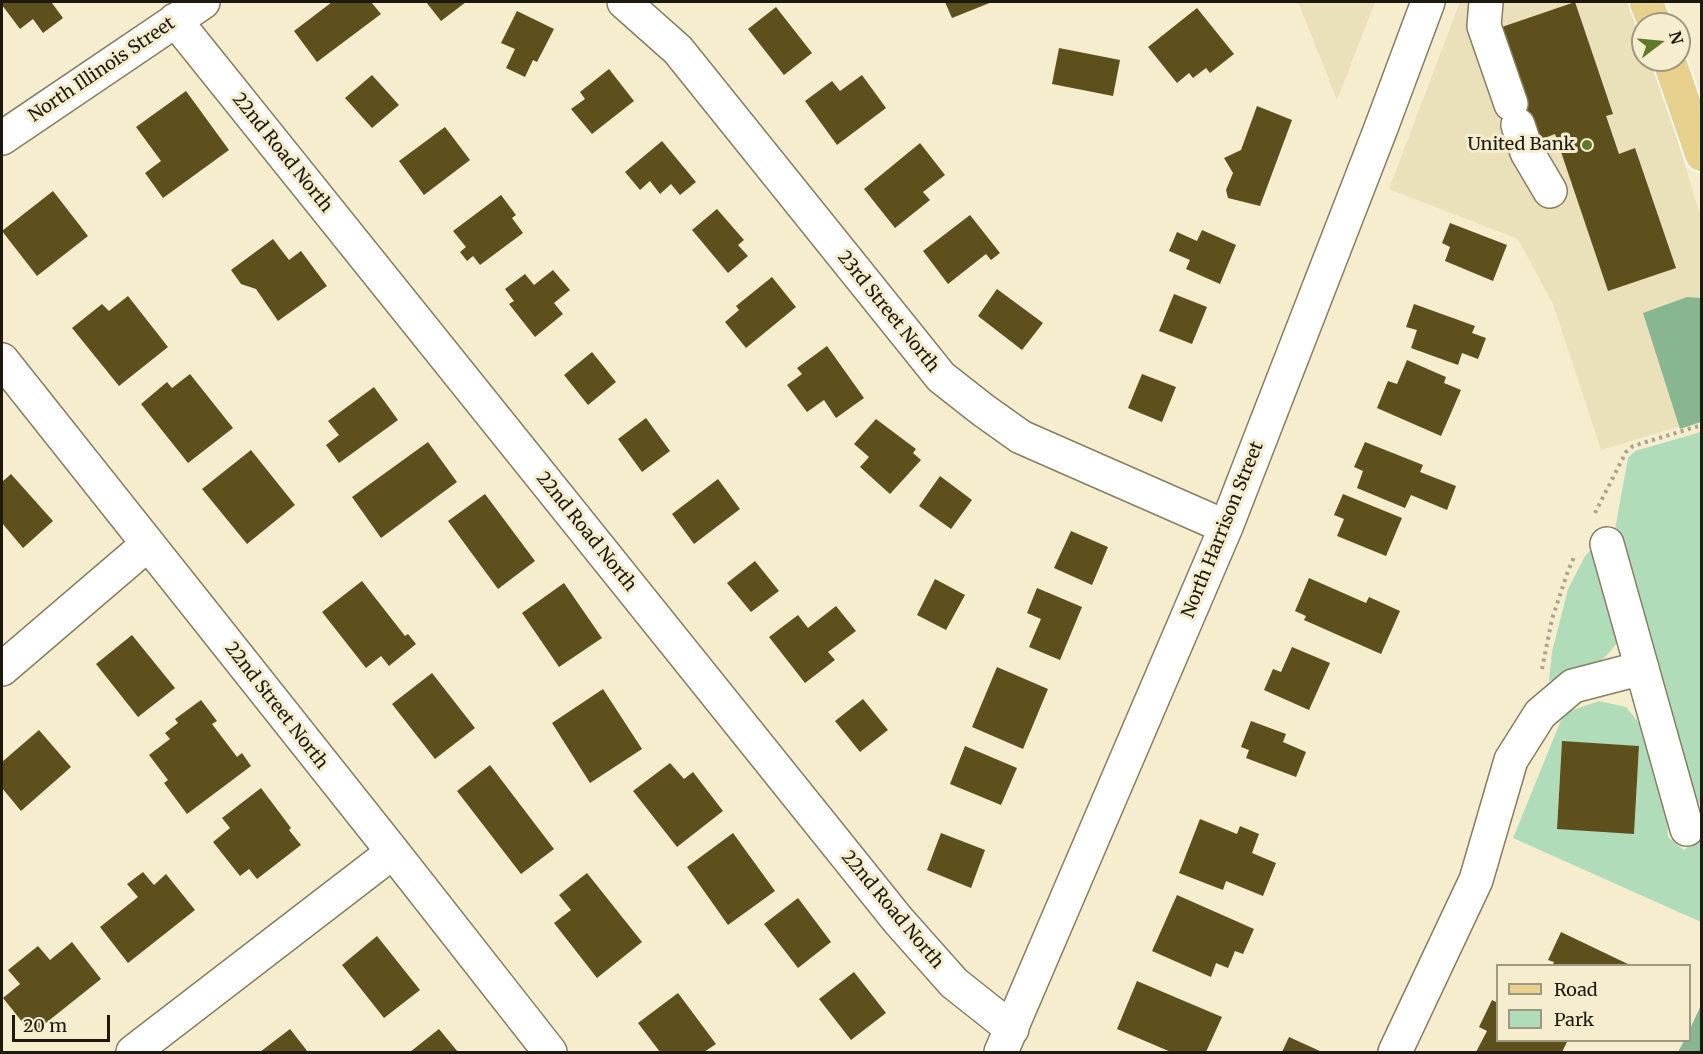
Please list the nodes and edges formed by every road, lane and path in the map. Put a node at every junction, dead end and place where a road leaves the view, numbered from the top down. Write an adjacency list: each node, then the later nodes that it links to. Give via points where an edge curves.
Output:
1 (204, 2): 5 (street, North Illinois Street)
2 (624, 2): 11 (street, 23rd Street North, via 678,50 941,377 1021,436)
3 (1428, 2): 11 (street, North Harrison Street)
4 (1485, 2): 9 (street, via 1484,26 1527,152)
5 (175, 20): 7 (street, North Illinois Street); 18 (street, 22nd Road North, via 898,920)
6 (1673, 72): 8 (main road)
7 (2, 138)
8 (1700, 143)
9 (1550, 191)
10 (2, 360): 12 (street, 22nd Street North)
11 (1226, 527): 18 (street, North Harrison Street)
12 (148, 544): 15 (street); 17 (street, 22nd Street North)
13 (1607, 544): 14 (street)
14 (1642, 668): 16 (street); 21 (street, via 1573,686 1540,714 1511,760 1476,880)
15 (2, 669)
16 (1687, 829)
17 (393, 852): 19 (street); 20 (street, 22nd Street North)
18 (1006, 1041)
19 (133, 1053)
20 (550, 1053)
21 (1395, 1053)

